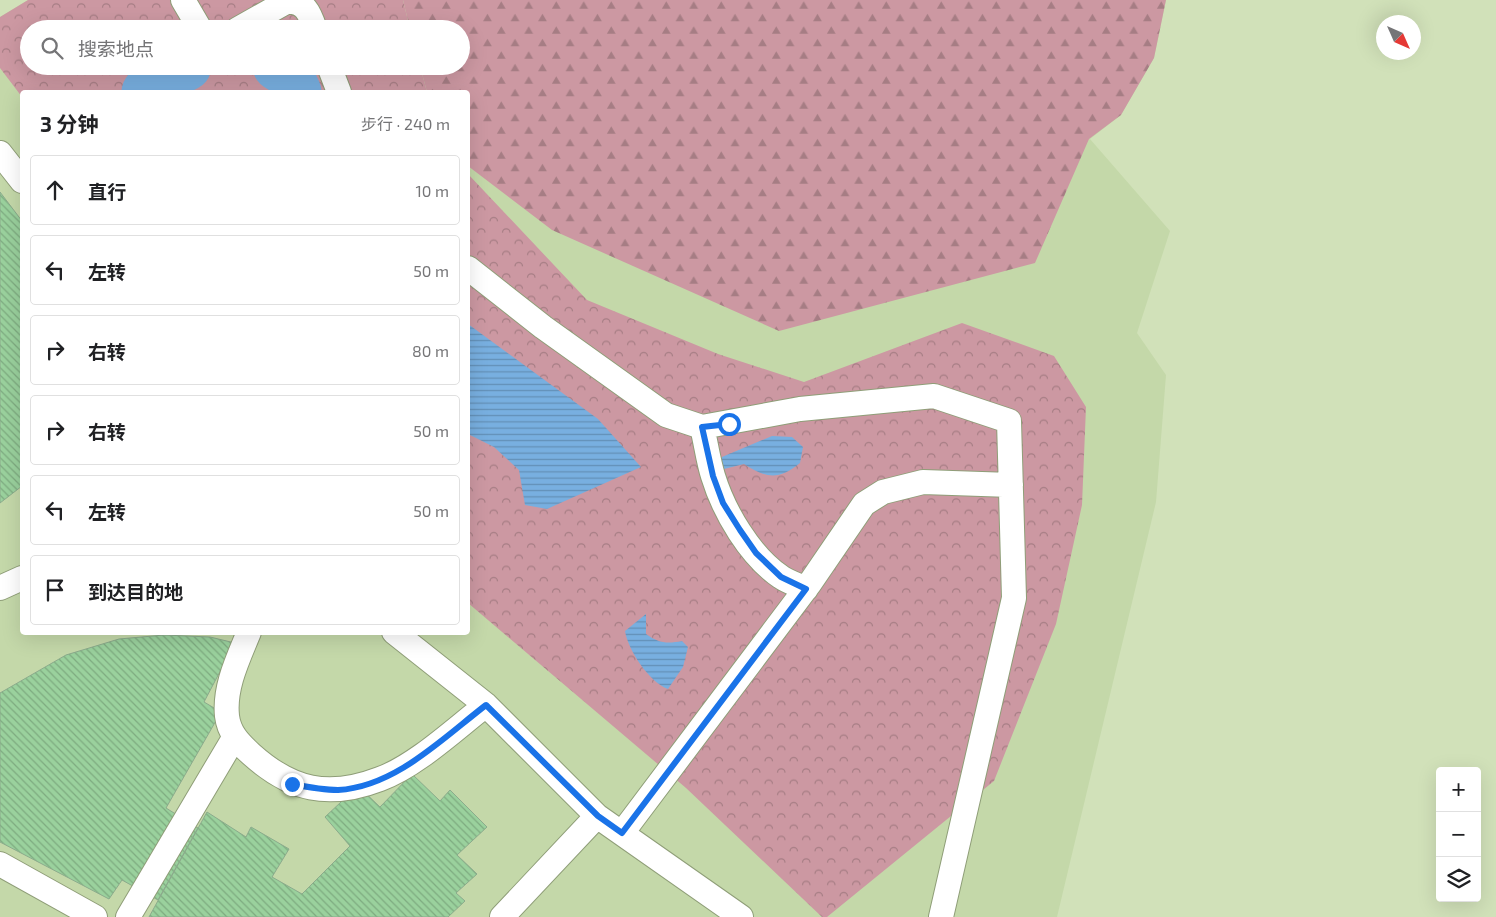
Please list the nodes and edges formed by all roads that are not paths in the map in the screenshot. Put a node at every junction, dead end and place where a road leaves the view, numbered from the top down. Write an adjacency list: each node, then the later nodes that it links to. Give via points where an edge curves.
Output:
1 (182, 0): 2 (street)
2 (194, 20)
3 (254, 20): 4 (street, via 294,0 308,9)
4 (312, 20)
5 (332, 75): 6 (street)
6 (338, 90)
7 (0, 153): 8 (street)
8 (20, 178)
9 (470, 270): 10 (street, via 543,327 666,415)
10 (702, 427): 11 (street, via 800,409 934,396 1009,421); 14 (street, via 713,476 723,503 740,530 756,553 781,577)
11 (1011, 485): 14 (street, via 923,482 883,492 864,504); 26 (street, via 1014,598)
12 (20, 579): 13 (street)
13 (0, 588)
14 (806, 589): 20 (street)
15 (248, 635): 18 (street, via 228,687 227,719)
16 (398, 635): 17 (street)
17 (486, 705): 18 (street, via 426,752 388,776 340,790 292,784 267,768); 19 (street)
18 (234, 738): 23 (street)
19 (598, 816): 20 (street); 24 (street)
20 (622, 833): 25 (street)
21 (0, 864): 22 (street)
22 (95, 917)
23 (128, 917)
24 (502, 917)
25 (741, 917)
26 (941, 917)

